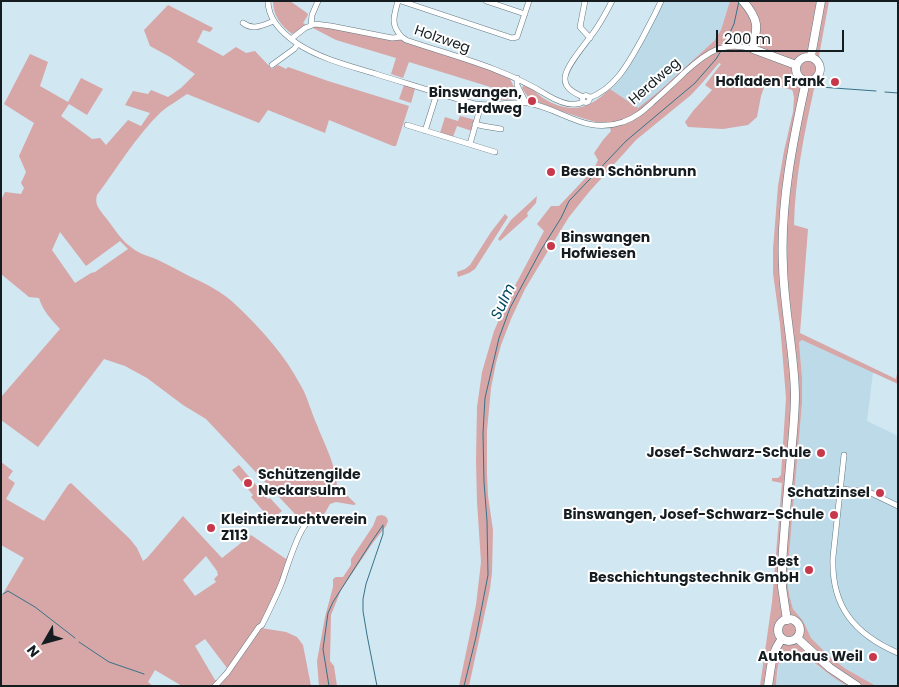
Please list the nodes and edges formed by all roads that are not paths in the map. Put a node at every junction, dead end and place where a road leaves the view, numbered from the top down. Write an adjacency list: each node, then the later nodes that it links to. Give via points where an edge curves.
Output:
1 (268, 1): 12 (street, Herdweg)
2 (318, 1): 14 (street)
3 (399, 1): 11 (street, via 512,38 517,37); 15 (street, via 393,23)
4 (486, 1): 11 (street)
5 (529, 1): 11 (street)
6 (585, 1): 16 (street, via 580,27)
7 (612, 1): 16 (street)
8 (661, 1): 26 (street, via 621,74 598,95)
9 (743, 1): 19 (main road, via 756,24)
10 (821, 1): 20 (main road)
11 (524, 14)
12 (274, 21): 13 (street, via 254,28); 17 (street, Herdweg)
13 (243, 24)
14 (311, 25): 15 (street, Holzweg); 17 (street)
15 (402, 37): 23 (street, Holzweg)
16 (590, 38): 26 (street, via 570,63 565,75 571,91)
17 (291, 39): 18 (street, Herdweg)
18 (298, 44): 21 (street); 25 (street, Herdweg, via 321,56)
19 (753, 49): 22 (main road, Herdweg); 27 (street, Herdweg, via 732,46 706,55 642,111 618,124 587,124)
20 (811, 56): 22 (main road, via 800,59); 24 (main road, via 818,60 820,72 813,80)
21 (272, 65)
22 (796, 65): 24 (main road, via 796,72)
23 (517, 78): 26 (street, Holzweg, via 564,103 575,104); 27 (street)
24 (806, 81): 39 (main road, via 790,163 783,233 783,278 795,397 782,565)
25 (437, 93): 28 (street, Herdweg); 32 (street)
26 (585, 99)
27 (526, 103): 28 (street, Herdweg)
28 (481, 105): 29 (street)
29 (475, 124): 31 (street); 33 (street)
30 (407, 125): 32 (street)
31 (501, 129)
32 (425, 131): 33 (street)
33 (470, 144): 34 (street)
34 (495, 152)
35 (844, 455): 36 (street)
36 (841, 489): 37 (street, via 869,492); 42 (street, via 833,570 839,602 859,630)
37 (898, 506)
38 (306, 524): 43 (street, via 262,625)
39 (787, 620): 40 (main road, via 779,626); 41 (main road, via 798,626)
40 (782, 638): 41 (main road, via 788,641); 44 (main road, via 772,656)
41 (797, 638): 45 (main road, via 830,668)
42 (898, 653)
43 (216, 685)
44 (768, 686)
45 (858, 686)

